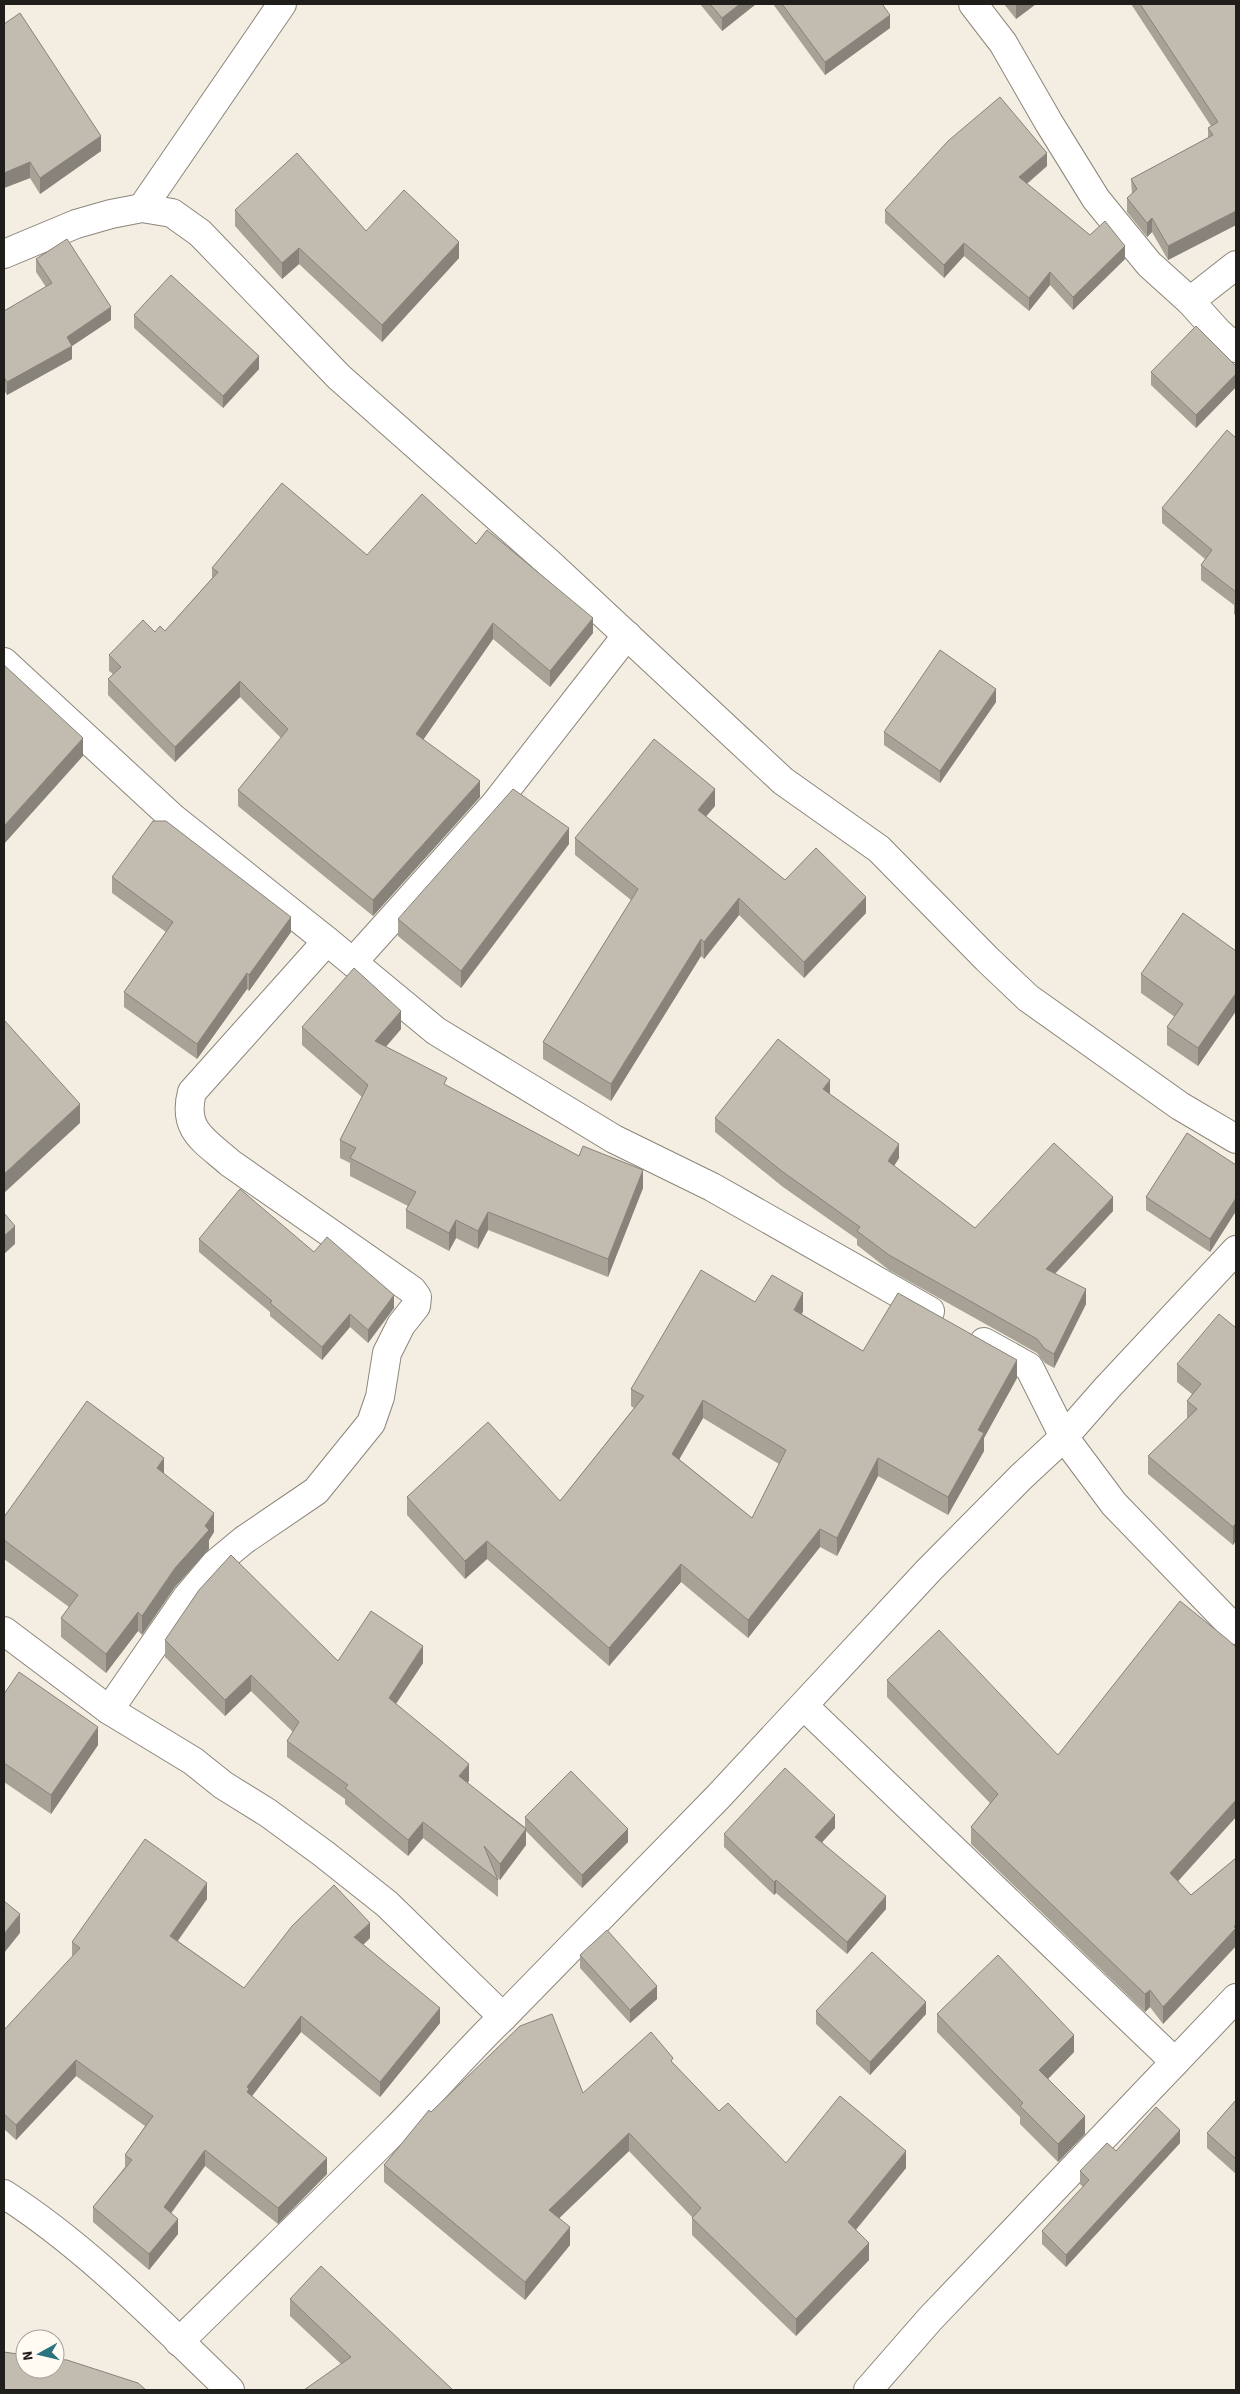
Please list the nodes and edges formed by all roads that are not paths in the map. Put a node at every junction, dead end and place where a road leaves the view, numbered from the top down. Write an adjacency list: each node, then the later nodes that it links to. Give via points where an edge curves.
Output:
1 (282, 4): 3 (street)
2 (973, 4): 6 (street, via 1003,42 1096,199 1149,264)
3 (142, 208): 4 (street, via 76,224); 8 (street, via 172,213 200,233 339,377)
4 (4, 254)
5 (1236, 265): 6 (street)
6 (1190, 301): 7 (street)
7 (1236, 348)
8 (627, 635): 11 (street, via 495,804); 12 (street, via 783,781 879,849 1028,998 1180,1106)
9 (4, 662): 10 (street, via 173,818)
10 (327, 941): 11 (street); 18 (street, via 192,1092 189,1118 204,1140 230,1163 412,1290 417,1297 416,1306 401,1325 387,1353 380,1397 371,1423 316,1490 215,1564 187,1597)
11 (353, 962): 14 (street, via 436,1031 614,1139 712,1187 1029,1367)
12 (1236, 1139)
13 (1236, 1250): 14 (street)
14 (1064, 1437): 15 (street, via 1114,1504); 17 (street, via 928,1570)
15 (1236, 1630)
16 (4, 1631): 18 (street)
17 (804, 1706): 20 (street); 21 (street)
18 (109, 1710): 20 (street, via 193,1761 324,1854 387,1904)
19 (1236, 1998): 21 (street)
20 (503, 2017): 23 (street, via 395,2130)
21 (1175, 2062): 25 (street, via 930,2319)
22 (4, 2194): 23 (street, via 38,2216 101,2268)
23 (180, 2342): 24 (street)
24 (230, 2390)
25 (868, 2390)

